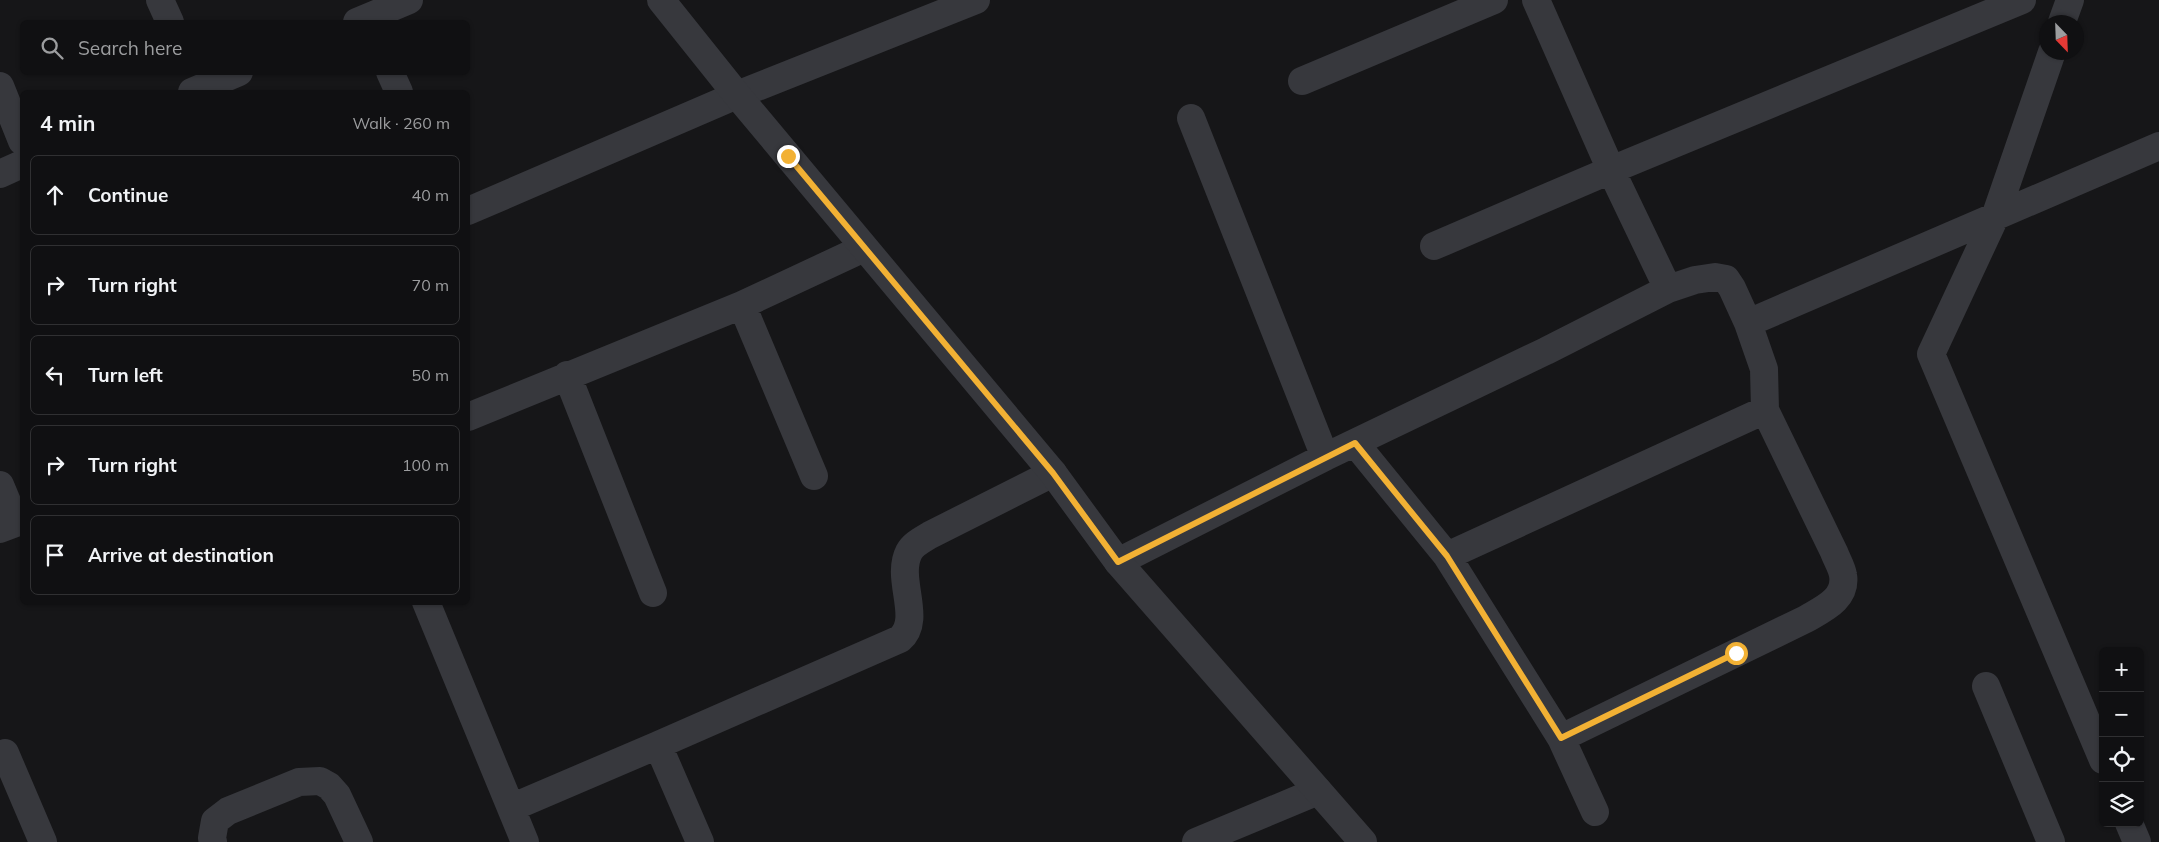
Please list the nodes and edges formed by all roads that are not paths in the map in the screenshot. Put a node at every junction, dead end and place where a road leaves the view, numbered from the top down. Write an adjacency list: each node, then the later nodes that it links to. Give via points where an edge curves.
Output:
1 (160, 0): 11 (street)
2 (409, 0): 10 (street)
3 (661, 0): 17 (street)
4 (976, 0): 17 (street)
5 (1494, 0): 14 (street)
6 (1536, 0): 22 (street)
7 (2022, 0): 22 (street)
8 (2070, 0): 9 (street)
9 (2065, 15)
10 (361, 16)
11 (169, 20)
12 (2049, 60): 25 (street)
13 (391, 75): 16 (street)
14 (1302, 81)
15 (0, 86): 19 (street)
16 (398, 90)
17 (737, 95): 24 (street); 27 (street)
18 (1191, 118): 35 (street)
19 (20, 136)
20 (2159, 146): 25 (street)
21 (20, 165): 23 (street)
22 (1611, 170): 26 (street); 28 (street)
23 (0, 174)
24 (470, 210)
25 (1994, 217): 30 (street); 47 (street, via 1931,354)
26 (1434, 246)
27 (864, 248): 29 (street); 36 (street)
28 (1668, 289): 30 (street, via 1714,277 1726,280); 34 (street)
29 (742, 305): 31 (street); 37 (street)
30 (1748, 324): 32 (street, via 1764,369)
31 (567, 375): 33 (street); 42 (street)
32 (1765, 410): 40 (street); 45 (street, via 1834,552 1843,576 1841,593 1831,605 1806,619)
33 (470, 416)
34 (1355, 443): 35 (street); 40 (street)
35 (1325, 457): 41 (street)
36 (1053, 473): 41 (street); 46 (street, via 915,544 909,552 905,574 910,623 900,639)
37 (814, 476)
38 (0, 485): 39 (street)
39 (13, 524)
40 (1447, 556): 45 (street)
41 (1118, 562): 49 (street)
42 (653, 593)
43 (427, 605): 50 (street)
44 (1986, 686): 60 (street)
45 (1561, 738): 51 (street)
46 (658, 745): 50 (street); 57 (street)
47 (2099, 751)
48 (5, 754): 53 (street)
49 (1318, 791): 58 (street); 59 (street)
50 (511, 808): 56 (street)
51 (1595, 812)
52 (2131, 827): 61 (street)
53 (43, 842)
54 (213, 842): 55 (street, via 214,821 228,811 299,782 320,781 337,795)
55 (360, 842)
56 (525, 842)
57 (700, 842)
58 (1196, 842)
59 (1363, 842)
60 (2051, 842)
61 (2137, 842)

